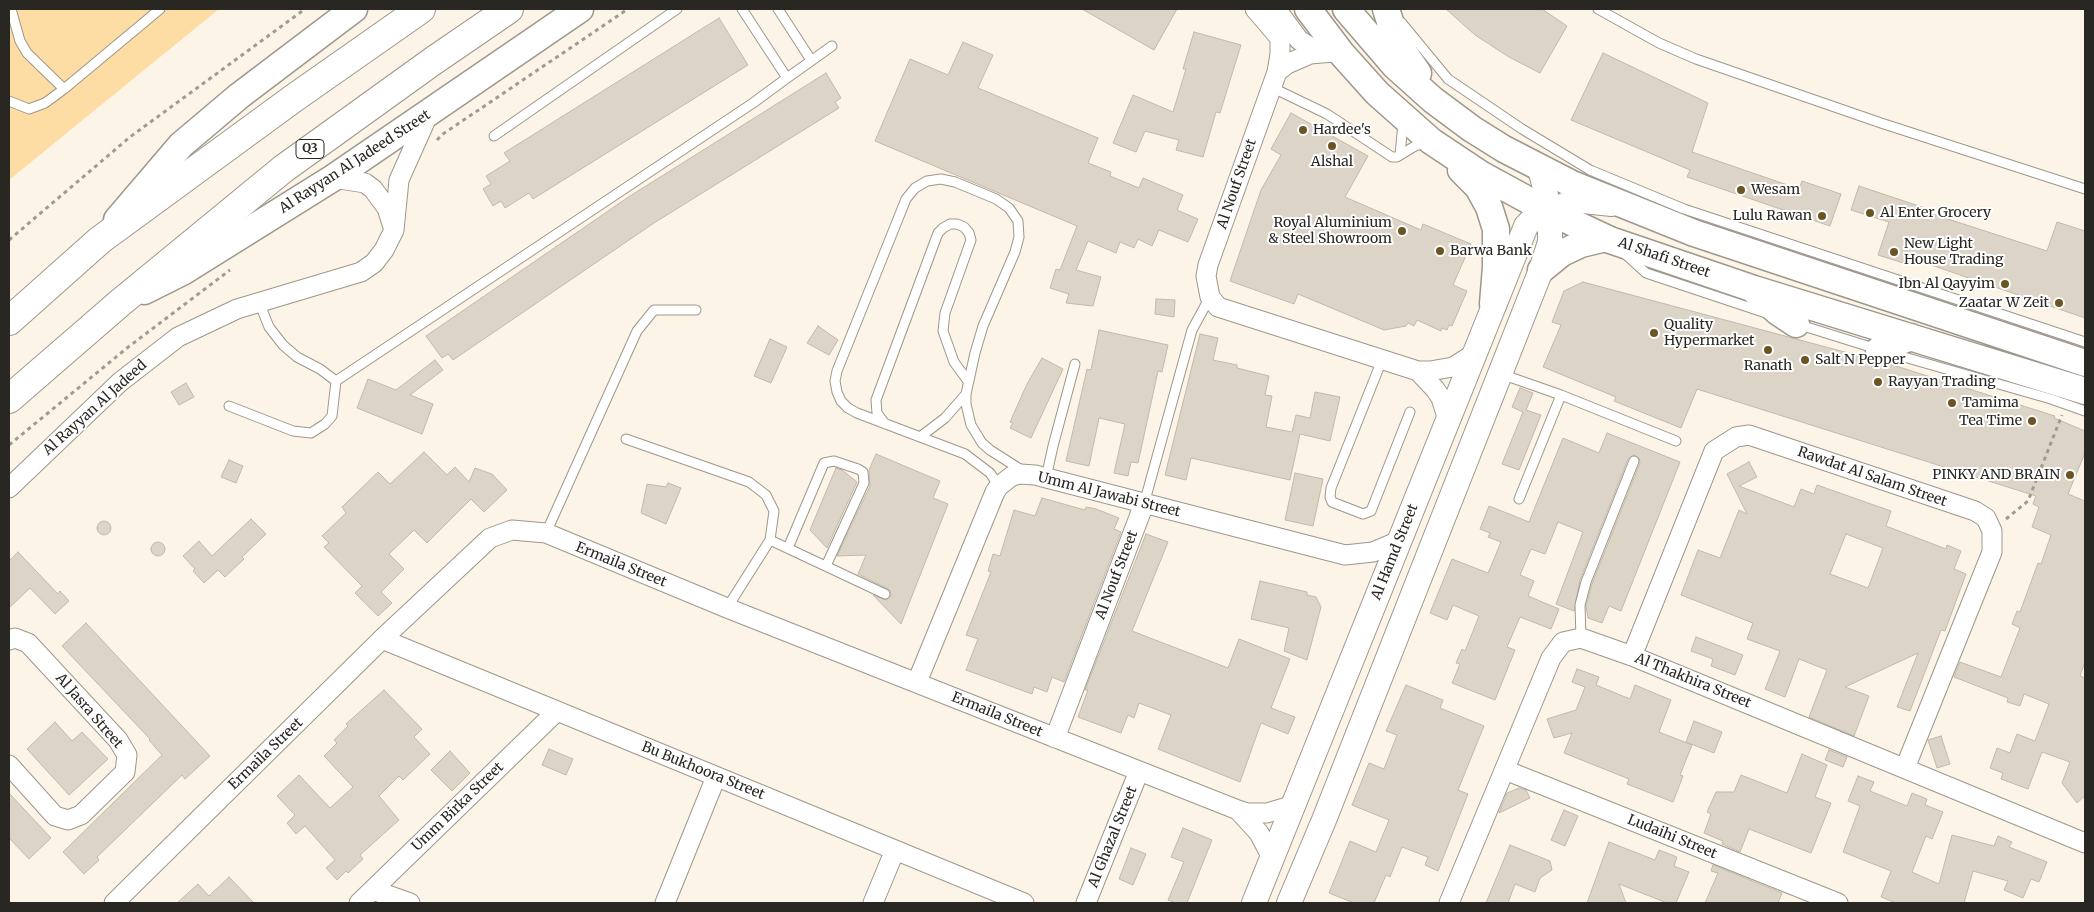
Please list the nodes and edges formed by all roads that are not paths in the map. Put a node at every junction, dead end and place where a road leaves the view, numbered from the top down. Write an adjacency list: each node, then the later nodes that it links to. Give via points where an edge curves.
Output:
1 (11, 9): 24 (lane, via 27,53)
2 (160, 9): 24 (lane)
3 (354, 9): 39 (main road, via 239,96 181,146)
4 (421, 9): 39 (highway)
5 (509, 9): 43 (highway, Al Rayyan Al Jadeed Street / Q3, via 283,169)
6 (580, 9): 27 (main road, Al Rayyan Al Jadeed Street)
7 (677, 9): 29 (lane)
8 (742, 9): 22 (lane)
9 (778, 9): 21 (lane)
10 (1255, 9): 17 (street)
11 (1275, 9): 17 (street, Al Nouf Street); 19 (street, via 1299,40)
12 (1308, 9): 19 (main road, Al Shafi Street)
13 (1346, 9): 25 (main road, via 1395,66)
14 (1386, 9): 25 (main road, via 1405,54)
15 (1390, 9): 52 (lane, via 1448,79 1590,170 1684,209)
16 (1598, 9): 34 (lane, via 1659,43 1696,59)
17 (1280, 38): 20 (street); 23 (street, Al Nouf Street)
18 (832, 46): 21 (lane)
19 (1331, 53): 20 (street); 28 (main road, Al Shafi Street)
20 (1302, 57): 23 (street, via 1287,64)
21 (811, 60): 22 (lane)
22 (786, 78): 58 (lane)
23 (1274, 79): 31 (lane, via 1392,157); 42 (street, Al Nouf Street, via 1208,265 1206,276)
24 (64, 89): 26 (lane, via 29,109)
25 (1433, 100): 32 (main road, via 1472,129)
26 (9, 101)
27 (428, 115): 33 (main road, Al Rayyan Al Jadeed Street); 37 (street, Al Rayyan Al Jadeed, via 399,180)
28 (1402, 116): 30 (main road, Al Shafi Street); 31 (lane)
29 (494, 136)
30 (1439, 147): 31 (lane, via 1415,146); 36 (main road, Al Shafi Street); 45 (main road, via 1478,187 1489,207 1496,229)
31 (1400, 155)
32 (1540, 169): 35 (main road); 36 (street)
33 (333, 178): 37 (street, via 365,183 373,189 387,208); 43 (main road, Al Rayyan Al Jadeed Street, via 184,271)
34 (2085, 189)
35 (1619, 204): 36 (street, Al Hamd Street, via 1576,202); 52 (main road, via 1694,233)
36 (1548, 211): 38 (main road, Al Shafi Street); 40 (street, via 1550,242); 45 (street, Al Hamd Street, via 1526,226)
37 (394, 230): 44 (street, Al Rayyan Al Jadeed, via 374,263 361,272)
38 (1608, 239): 40 (main road, via 1581,244 1562,253); 41 (main road, Al Shafi Street); 48 (lane, via 1646,273)
39 (100, 240): 47 (highway)
40 (1541, 270): 56 (street)
41 (1754, 289): 48 (main road); 49 (main road, Al Shafi Street)
42 (1210, 297): 53 (street, via 1218,307); 78 (lane, Al Nouf Street, via 1192,330)
43 (121, 302): 62 (highway, Al Rayyan Al Jadeed Street / Q3)
44 (259, 302): 58 (lane, via 269,327 283,345); 76 (street, Al Rayyan Al Jadeed, via 178,337 120,382)
45 (1493, 304): 51 (street, Al Hamd Street)
46 (696, 310): 79 (lane, via 654,310 637,331)
47 (9, 321)
48 (1796, 324): 50 (lane)
49 (1911, 337): 50 (main road); 57 (main road, Al Shafi Street)
50 (1879, 350): 63 (lane)
51 (1474, 354): 55 (street, via 1448,368); 67 (street, Al Hamd Street)
52 (2081, 354)
53 (1382, 360): 55 (street); 65 (lane, via 1331,488 1332,502 1363,514 1371,511)
54 (1074, 364): 74 (lane)
55 (1418, 371): 67 (street, via 1441,398)
56 (1500, 373): 61 (lane); 112 (street)
57 (2027, 373): 63 (main road); 63 (main road, Al Shafi Street)
58 (336, 381): 64 (lane, via 332,416 311,433 293,432)
59 (968, 381): 60 (lane); 68 (lane, via 954,362 943,332 943,319 971,240 964,227 950,224 938,233 876,400 877,414); 68 (lane, via 984,326 1020,237 1018,221 1009,208 996,199 955,182 927,181 906,199 835,381 841,401 857,413)
60 (966, 394): 69 (lane, via 945,418); 73 (lane, via 968,415 982,443)
61 (1561, 395): 71 (lane); 77 (lane)
62 (9, 399)
63 (2068, 399): 66 (lane)
64 (229, 406)
65 (1410, 412)
66 (2085, 412)
67 (1448, 420): 81 (street, Al Hamd Street)
68 (885, 424): 69 (lane)
69 (920, 437): 75 (lane, via 965,454 990,473)
70 (626, 439): 80 (lane, via 749,482 766,495 774,511)
71 (1676, 441)
72 (1634, 461): 86 (lane, via 1586,582 1580,605)
73 (1027, 474): 74 (street, Umm Al Jawabi Street); 75 (street, Umm Al Jawabi Street, via 1012,476)
74 (1046, 478): 78 (street, Umm Al Jawabi Street)
75 (999, 486): 90 (street)
76 (9, 488)
77 (1519, 499)
78 (1144, 504): 81 (street, Umm Al Jawabi Street, via 1345,555 1373,552); 92 (street, Al Nouf Street)
79 (546, 534): 85 (street, Ermaila Street); 88 (street, Ermaila Street, via 512,530 490,538)
80 (770, 540): 82 (lane); 85 (lane)
81 (1399, 541): 98 (street, Al Hamd Street)
82 (788, 548): 83 (lane); 83 (lane, via 824,463 834,461 858,469 863,472 864,483)
83 (826, 566): 84 (lane)
84 (885, 594)
85 (727, 608): 90 (street, Ermaila Street)
86 (1581, 638): 89 (street, Al Thakhira Street); 95 (street, via 1563,642 1551,658)
87 (9, 640): 93 (street, Al Jasra Street, via 15,638 28,643 118,740 127,755 125,772 81,815 68,820 55,816)
88 (382, 640): 91 (street, Bu Bukhoora Street); 104 (street, Ermaila Street)
89 (1632, 656): 94 (street, Al Thakhira Street); 94 (street, Rawdat Al Salam Street, via 1714,451 1736,437 1749,435 1975,511 1986,518 1992,531 1992,552)
90 (917, 682): 92 (street, Ermaila Street)
91 (557, 711): 97 (street, Bu Bukhoora Street); 103 (street, Umm Birka Street)
92 (1055, 738): 96 (street, Ermaila Street)
93 (9, 765)
94 (1905, 768): 100 (street, Al Thakhira Street)
95 (1504, 770): 113 (street); 114 (street, Ludaihi Street)
96 (1140, 771): 99 (street, Ermaila Street); 110 (street, Al Ghazal Street)
97 (716, 776): 101 (street, Bu Bukhoora Street); 107 (street)
98 (1296, 802): 99 (street, Ermaila Street, via 1268,813); 102 (street, Al Hamd Street)
99 (1238, 810): 102 (street, Ermaila Street, via 1259,833)
100 (2085, 843)
101 (894, 850): 108 (street); 109 (street, Bu Bukhoora Street)
102 (1271, 862): 111 (street, Al Hamd Street)
103 (374, 890): 105 (street, Umm Birka Street); 106 (street)
104 (114, 903)
105 (359, 903)
106 (410, 903)
107 (664, 903)
108 (873, 903)
109 (1024, 903)
110 (1086, 903)
111 (1254, 903)
112 (1289, 903)
113 (1449, 903)
114 (1838, 903)

